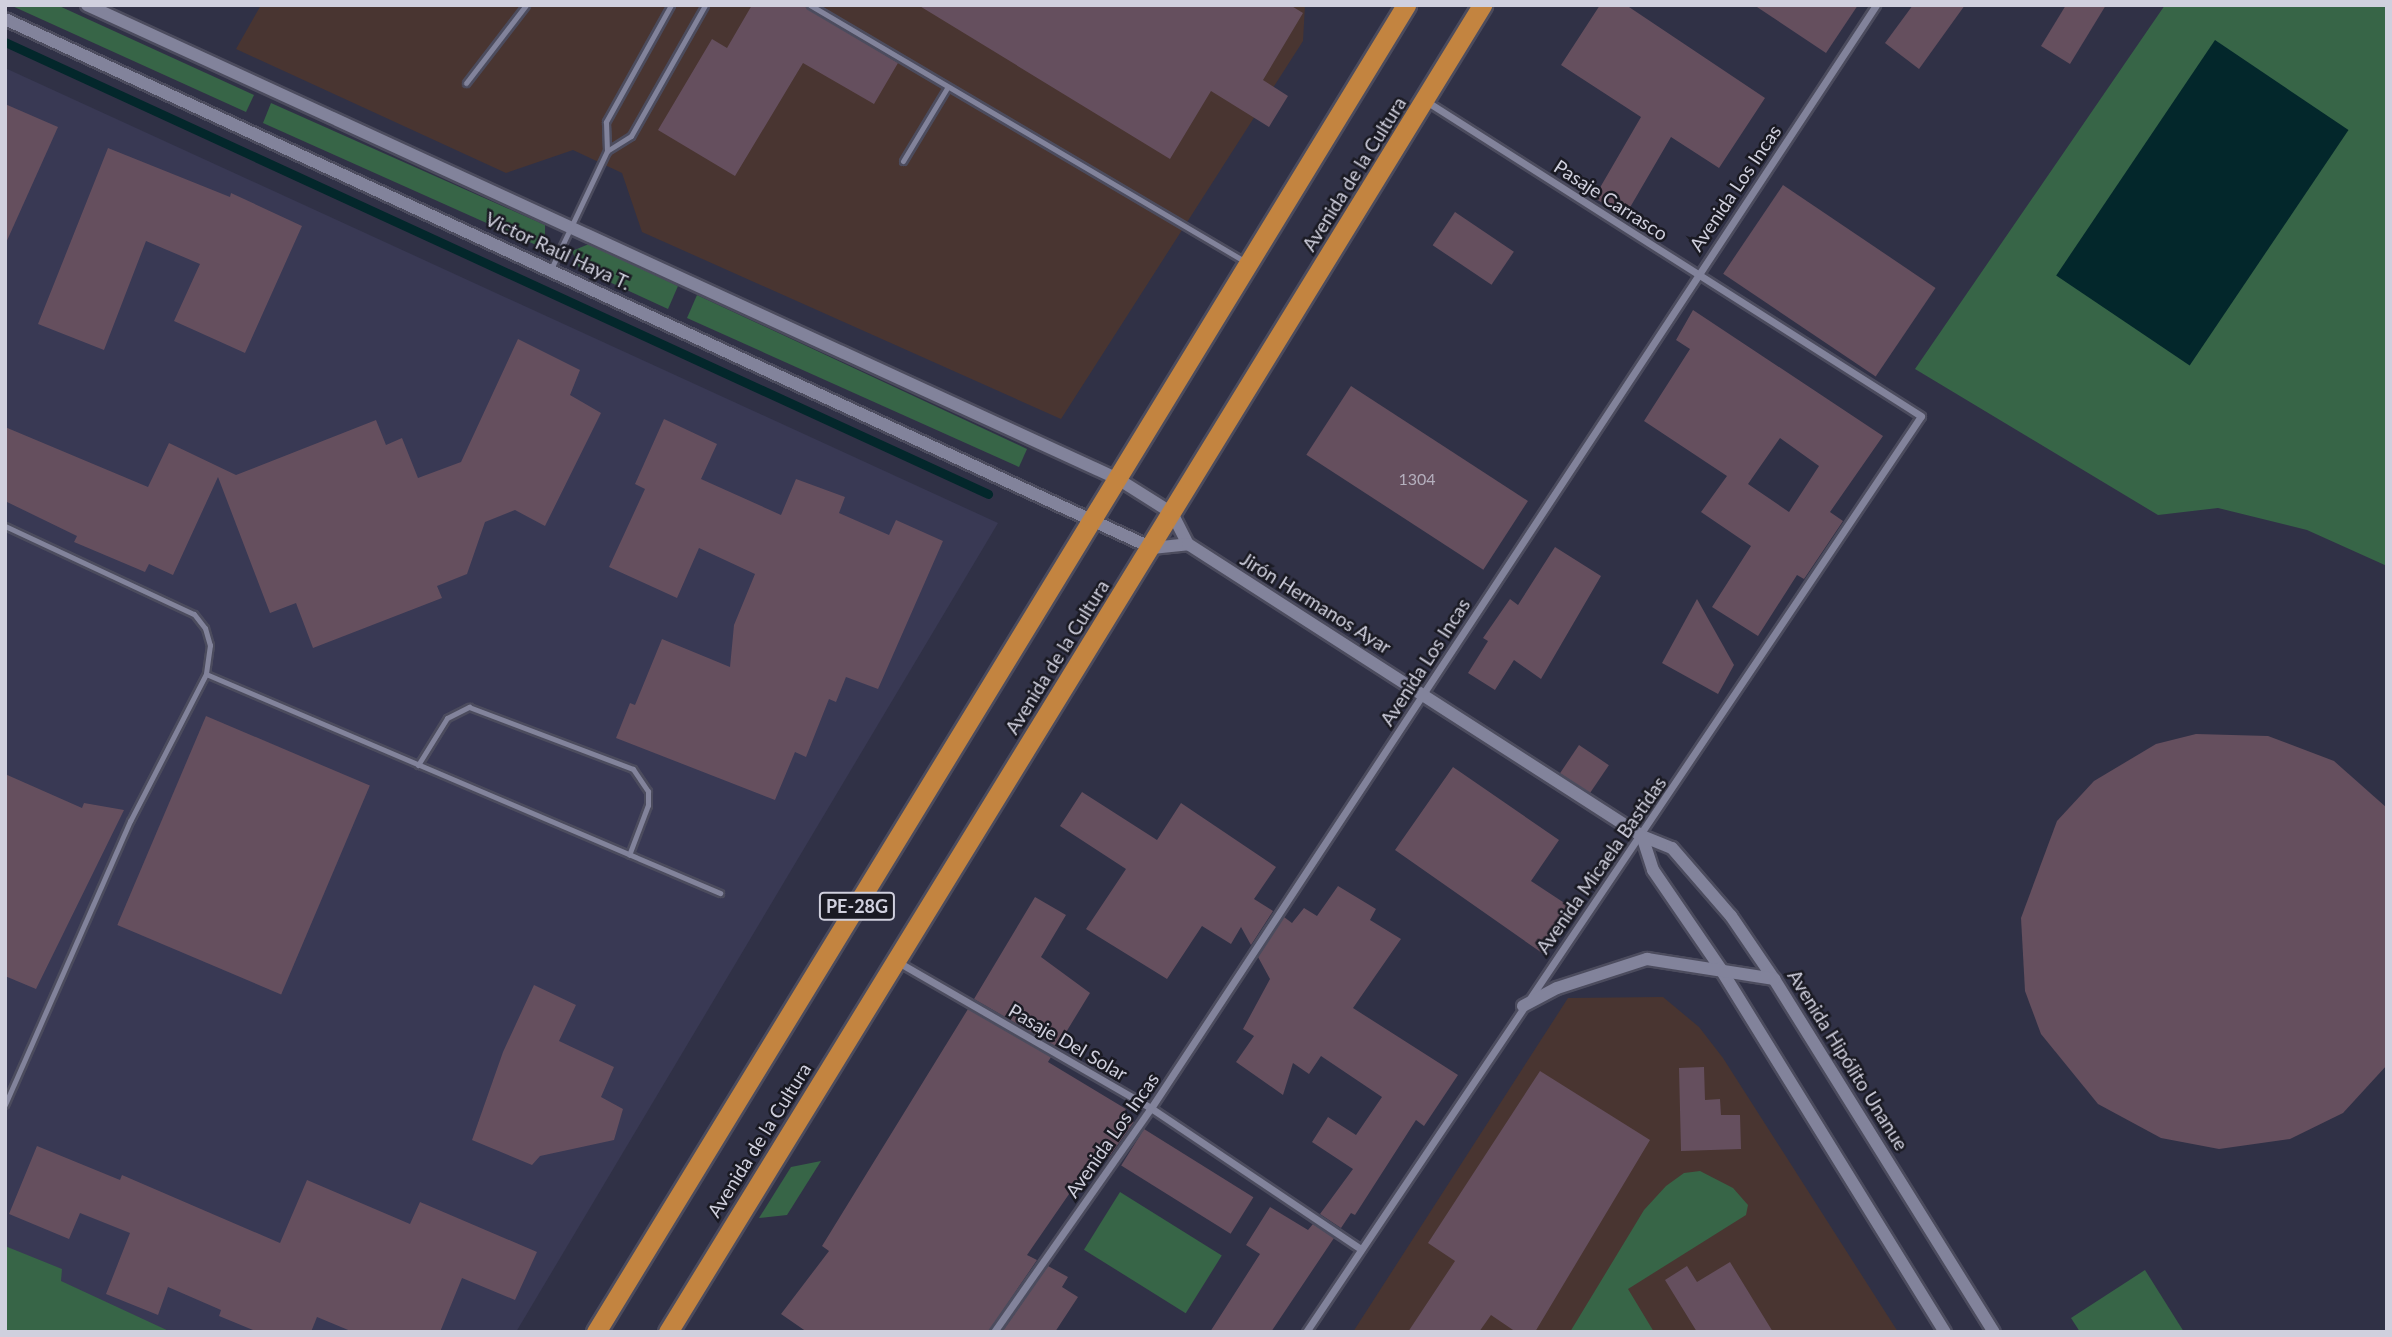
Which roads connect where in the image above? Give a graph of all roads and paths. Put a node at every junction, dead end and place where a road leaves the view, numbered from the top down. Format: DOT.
graph roads {
  1 [pos="87,5"];
  2 [pos="526,5"];
  3 [pos="671,5"];
  4 [pos="705,5"];
  5 [pos="810,5"];
  6 [pos="1406,5"];
  7 [pos="1482,5"];
  8 [pos="1876,5"];
  9 [pos="5,19"];
  10 [pos="466,83"];
  11 [pos="947,88"];
  12 [pos="1425,101"];
  13 [pos="607,150"];
  14 [pos="903,161"];
  15 [pos="570,227"];
  16 [pos="1249,264"];
  17 [pos="551,269"];
  18 [pos="1697,274"];
  19 [pos="1921,416"];
  20 [pos="1118,480"];
  21 [pos="1172,513"];
  22 [pos="1094,520"];
  23 [pos="5,526"];
  24 [pos="1188,544"];
  25 [pos="1152,548"];
  26 [pos="206,674"];
  27 [pos="1424,693"];
  28 [pos="418,765"];
  29 [pos="1642,836"];
  30 [pos="629,855"];
  31 [pos="720,893"];
  32 [pos="896,961"];
  33 [pos="1720,968"];
  34 [pos="1774,979"];
  35 [pos="1523,1006"];
  36 [pos="5,1105"];
  37 [pos="1151,1108"];
  38 [pos="1361,1250"];
  39 [pos="596,1332"];
  40 [pos="668,1332"];
  41 [pos="994,1332"];
  42 [pos="1306,1332"];
  43 [pos="1945,1332"];
  44 [pos="1994,1332"];
  1 -- 15 [label="street, Victor Raúl Haya T."];
  2 -- 10 [label="lane"];
  3 -- 13 [label="lane"];
  4 -- 13 [label="lane"];
  5 -- 11 [label="lane"];
  6 -- 16 [label="highway, Avenida de la Cultura"];
  7 -- 12 [label="highway, Avenida de la Cultura"];
  8 -- 18 [label="street, Avenida Los Incas"];
  9 -- 17 [label="street, Victor Raúl Haya T."];
  11 -- 14 [label="lane"];
  11 -- 16 [label="lane"];
  12 -- 18 [label="street, Pasaje Carrasco"];
  12 -- 21 [label="highway, Avenida de la Cultura"];
  13 -- 15 [label="lane"];
  15 -- 17 [label="lane"];
  15 -- 20 [label="street, Victor Raúl Haya T."];
  16 -- 20 [label="highway, Avenida de la Cultura"];
  17 -- 22 [label="street, Victor Raúl Haya T."];
  18 -- 19 [label="street, Pasaje Carrasco"];
  18 -- 27 [label="street, Avenida Los Incas"];
  19 -- 29 [label="street, Avenida Micaela Bastidas"];
  20 -- 21 [label="street, Victor Raúl Haya T."];
  20 -- 22 [label="highway, Avenida de la Cultura / PE-28G"];
  21 -- 24 [label="street"];
  21 -- 25 [label="highway, Avenida de la Cultura"];
  22 -- 25 [label="street, Victor Raúl Haya T."];
  22 -- 39 [label="highway, Avenida de la Cultura / PE-28G"];
  23 -- 26 [label="lane"];
  24 -- 25 [label="street"];
  24 -- 27 [label="street, Jirón Hermanos Ayar"];
  25 -- 32 [label="highway, Avenida de la Cultura / PE-28G"];
  26 -- 28 [label="lane"];
  26 -- 36 [label="lane"];
  27 -- 29 [label="street, Avenida Hipólito Unanue"];
  27 -- 37 [label="street, Avenida Los Incas"];
  28 -- 30 [label="lane"];
  28 -- 30 [label="lane"];
  29 -- 33 [label="street"];
  29 -- 34 [label="street, Avenida Hipólito Unanue"];
  29 -- 35 [label="street, Avenida Micaela Bastidas"];
  30 -- 31 [label="lane"];
  32 -- 37 [label="street, Pasaje Del Solar"];
  32 -- 40 [label="highway, Avenida de la Cultura / PE-28G"];
  33 -- 34 [label="street"];
  33 -- 35 [label="street"];
  33 -- 43 [label="street"];
  34 -- 44 [label="street, Avenida Hipólito Unanue"];
  35 -- 38 [label="street, Avenida Micaela Bastidas"];
  37 -- 38 [label="street, Pasaje Del Solar"];
  37 -- 41 [label="street, Avenida Los Incas"];
  38 -- 42 [label="street, Avenida Micaela Bastidas"];
}
